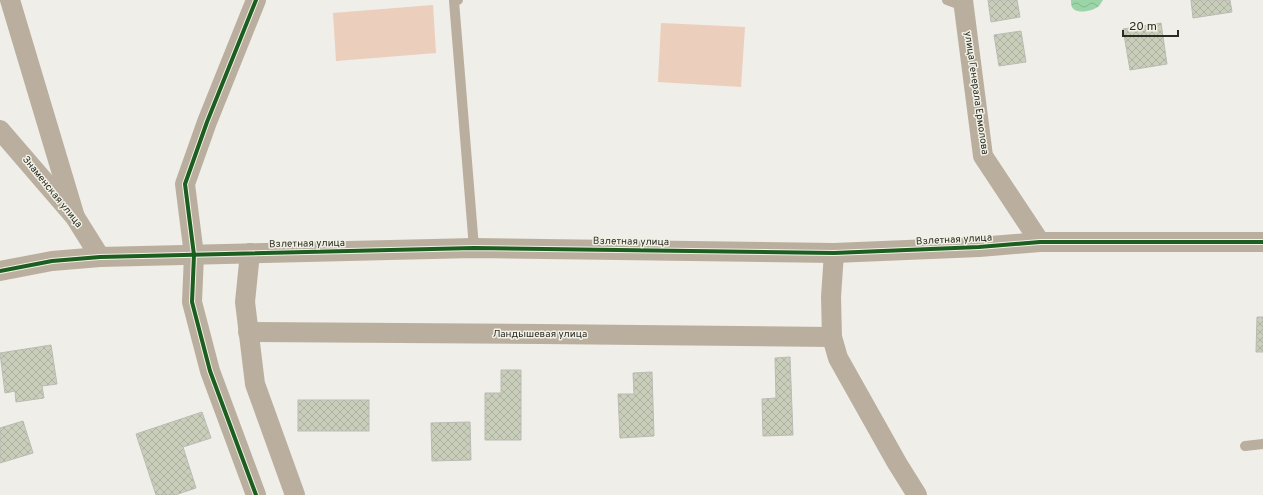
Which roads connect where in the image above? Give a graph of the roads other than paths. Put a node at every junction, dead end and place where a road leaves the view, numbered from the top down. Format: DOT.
graph roads {
  1 [pos="10,0"];
  2 [pos="256,0"];
  3 [pos="458,0"];
  4 [pos="958,2"];
  5 [pos="0,130"];
  6 [pos="75,217"];
  7 [pos="1040,242"];
  8 [pos="1263,242"];
  9 [pos="474,248"];
  10 [pos="834,253"];
  11 [pos="250,254"];
  12 [pos="194,255"];
  13 [pos="100,258"];
  14 [pos="0,271"];
  15 [pos="248,332"];
  16 [pos="832,337"];
  17 [pos="1263,444"];
  18 [pos="1245,446"];
  19 [pos="256,495"];
  20 [pos="295,495"];
  21 [pos="917,495"];
  1 -- 6 [label="street"];
  2 -- 12 [label="street"];
  3 -- 9 [label="lane"];
  4 -- 7 [label="street, улица Генерала Ермолова"];
  5 -- 6 [label="street, Знаменская улица"];
  6 -- 13 [label="street, Знаменская улица"];
  7 -- 8 [label="street, Взлетная улица"];
  7 -- 10 [label="street, Взлетная улица"];
  9 -- 10 [label="street, Взлетная улица"];
  9 -- 11 [label="street, Взлетная улица"];
  10 -- 16 [label="street"];
  11 -- 12 [label="street, Взлетная улица"];
  11 -- 15 [label="street"];
  12 -- 13 [label="street, Взлетная улица"];
  12 -- 19 [label="street"];
  13 -- 14 [label="street, Взлетная улица"];
  15 -- 16 [label="street, Ландышевая улица"];
  15 -- 20 [label="street"];
  16 -- 21 [label="street"];
  17 -- 18 [label="lane"];
}
